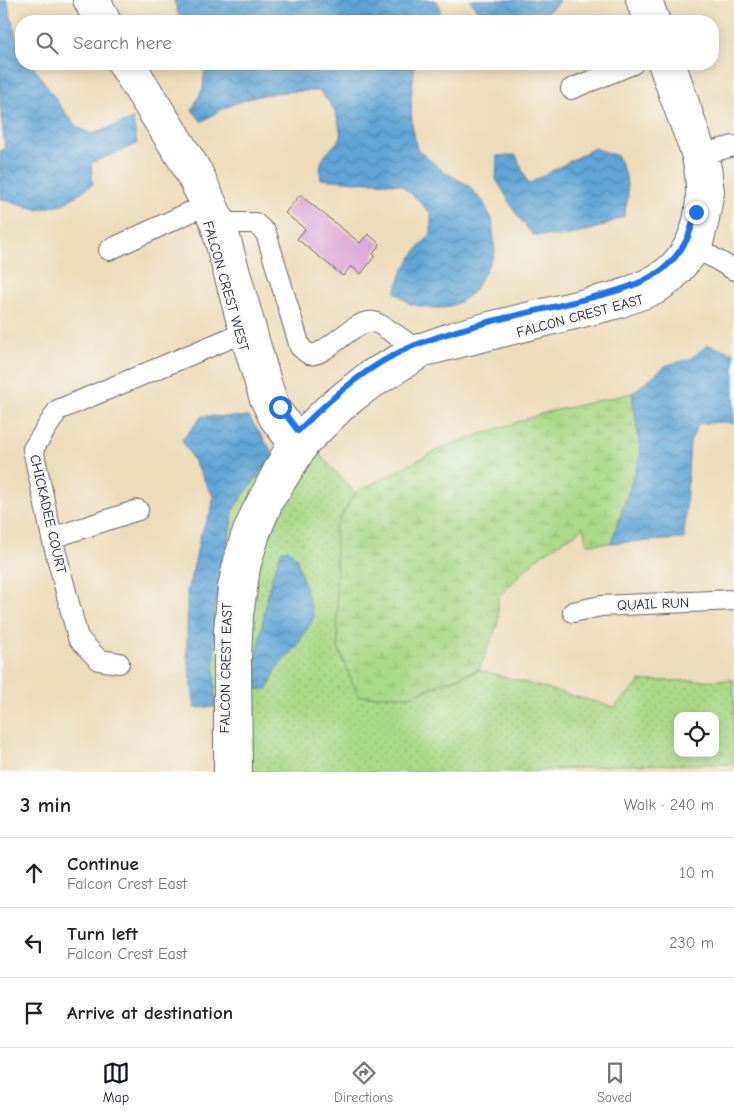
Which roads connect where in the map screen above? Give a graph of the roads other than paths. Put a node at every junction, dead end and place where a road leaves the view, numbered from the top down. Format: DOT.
graph roads {
  1 [pos="83,0"];
  2 [pos="101,0"];
  3 [pos="636,0"];
  4 [pos="652,0"];
  5 [pos="90,15"];
  6 [pos="108,15"];
  7 [pos="641,15"];
  8 [pos="658,15"];
  9 [pos="120,70"];
  10 [pos="140,70"];
  11 [pos="618,70"];
  12 [pos="661,70"];
  13 [pos="678,70"];
  14 [pos="571,89"];
  15 [pos="734,146"];
  16 [pos="699,154"];
  17 [pos="213,214"];
  18 [pos="693,246"];
  19 [pos="109,250"];
  20 [pos="734,270"];
  21 [pos="248,331"];
  22 [pos="419,351"];
  23 [pos="299,444"];
  24 [pos="138,510"];
  25 [pos="52,538"];
  26 [pos="734,600"];
  27 [pos="574,612"];
  28 [pos="235,615"];
  29 [pos="119,663"];
  30 [pos="224,772"];
  31 [pos="242,772"];
  1 -- 5 [label="street"];
  2 -- 6 [label="street"];
  3 -- 7 [label="street"];
  4 -- 8 [label="street"];
  9 -- 17 [label="street, FALCON CREST WEST"];
  10 -- 17 [label="street"];
  11 -- 14 [label="street"];
  12 -- 16 [label="street, FALCON CREST EAST"];
  13 -- 16 [label="street, FALCON CREST EAST"];
  15 -- 16 [label="street"];
  16 -- 18 [label="street, FALCON CREST EAST"];
  17 -- 19 [label="street"];
  17 -- 21 [label="street, FALCON CREST WEST"];
  17 -- 22 [label="street"];
  18 -- 20 [label="street"];
  18 -- 22 [label="street, FALCON CREST EAST"];
  21 -- 23 [label="street, FALCON CREST WEST"];
  21 -- 25 [label="street, CHICKADEE COURT"];
  22 -- 23 [label="street, FALCON CREST EAST"];
  23 -- 28 [label="street, FALCON CREST EAST"];
  24 -- 25 [label="street"];
  25 -- 29 [label="street, CHICKADEE COURT"];
  26 -- 27 [label="street, QUAIL RUN"];
  28 -- 30 [label="street, FALCON CREST EAST"];
  28 -- 31 [label="street, FALCON CREST EAST"];
}
